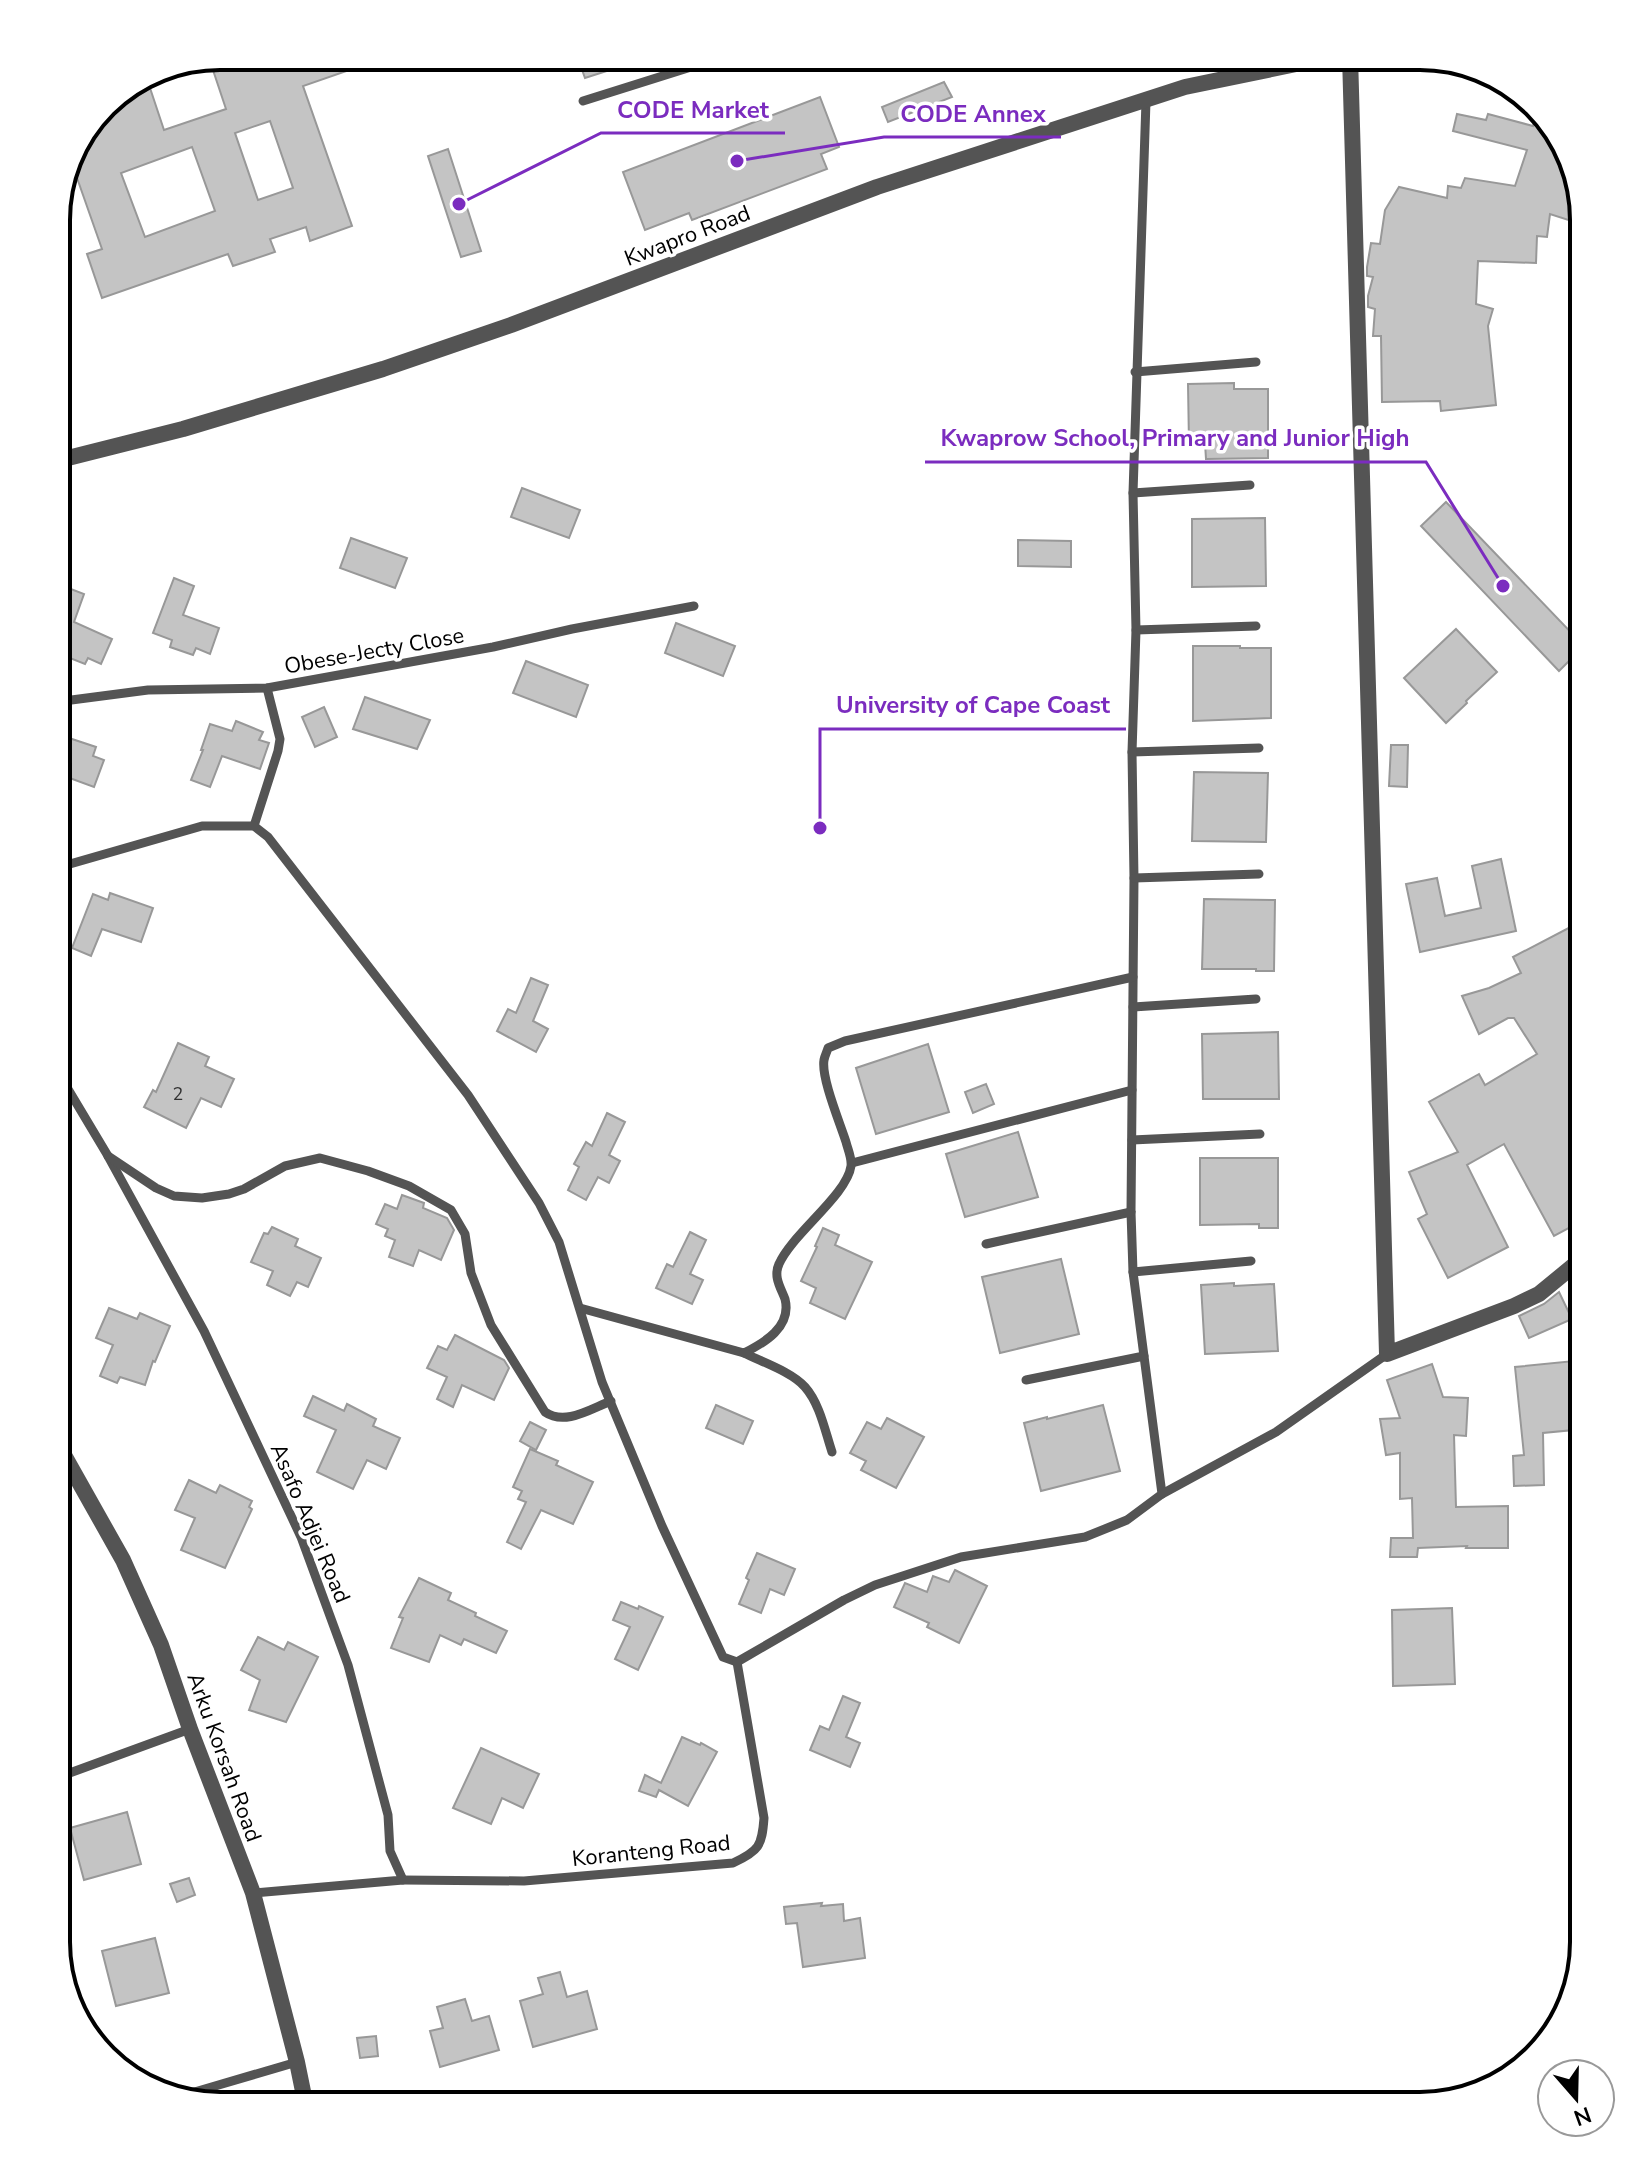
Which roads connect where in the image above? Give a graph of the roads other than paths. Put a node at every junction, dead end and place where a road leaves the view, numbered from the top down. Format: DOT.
graph roads {
  1 [pos="682,70"];
  2 [pos="1267,70"];
  3 [pos="1350,70"];
  4 [pos="583,101"];
  5 [pos="1146,101"];
  6 [pos="1256,362"];
  7 [pos="1135,372"];
  8 [pos="70,457"];
  9 [pos="1250,485"];
  10 [pos="1133,493"];
  11 [pos="694,606"];
  12 [pos="1256,626"];
  13 [pos="1136,630"];
  14 [pos="267,688"];
  15 [pos="70,700"];
  16 [pos="1259,748"];
  17 [pos="1132,752"];
  18 [pos="254,826"];
  19 [pos="70,864"];
  20 [pos="1259,874"];
  21 [pos="1134,878"];
  22 [pos="1133,977"];
  23 [pos="1256,999"];
  24 [pos="1133,1007"];
  25 [pos="1132,1090"];
  26 [pos="70,1092"];
  27 [pos="1260,1134"];
  28 [pos="1132,1140"];
  29 [pos="108,1156"];
  30 [pos="852,1163"];
  31 [pos="1131,1212"];
  32 [pos="986,1244"];
  33 [pos="1251,1261"];
  34 [pos="1570,1269"];
  35 [pos="1133,1272"];
  36 [pos="580,1308"];
  37 [pos="744,1353"];
  38 [pos="1387,1354"];
  39 [pos="1144,1356"];
  40 [pos="1026,1380"];
  41 [pos="611,1401"];
  42 [pos="832,1452"];
  43 [pos="70,1466"];
  44 [pos="1162,1494"];
  45 [pos="737,1662"];
  46 [pos="190,1729"];
  47 [pos="70,1773"];
  48 [pos="403,1880"];
  49 [pos="253,1893"];
  50 [pos="297,2062"];
  51 [pos="199,2091"];
  52 [pos="303,2092"];
  1 -- 4 [label="lane"];
  2 -- 5 [label="street, Kwapro Road"];
  3 -- 38 [label="street"];
  5 -- 7 [label="lane"];
  5 -- 8 [label="street, Kwapro Road"];
  6 -- 7 [label="lane"];
  7 -- 10 [label="lane"];
  9 -- 10 [label="lane"];
  10 -- 13 [label="lane"];
  11 -- 14 [label="lane, Obese-Jecty Close"];
  12 -- 13 [label="lane"];
  13 -- 17 [label="lane"];
  14 -- 15 [label="lane, Obese-Jecty Close"];
  14 -- 18 [label="lane"];
  16 -- 17 [label="lane"];
  17 -- 21 [label="lane"];
  18 -- 19 [label="lane"];
  18 -- 36 [label="lane"];
  20 -- 21 [label="lane"];
  21 -- 22 [label="lane"];
  22 -- 24 [label="lane"];
  22 -- 30 [label="lane"];
  23 -- 24 [label="lane"];
  24 -- 25 [label="lane"];
  25 -- 28 [label="lane"];
  25 -- 30 [label="lane"];
  26 -- 29 [label="lane, Asafo Adjei Road"];
  27 -- 28 [label="lane"];
  28 -- 31 [label="lane"];
  29 -- 41 [label="lane"];
  29 -- 48 [label="lane, Asafo Adjei Road"];
  30 -- 37 [label="lane"];
  31 -- 32 [label="lane"];
  31 -- 35 [label="lane"];
  33 -- 35 [label="lane"];
  34 -- 38 [label="street"];
  35 -- 39 [label="lane"];
  36 -- 37 [label="lane"];
  36 -- 41 [label="lane"];
  37 -- 42 [label="lane"];
  38 -- 44 [label="lane"];
  39 -- 40 [label="lane"];
  39 -- 44 [label="lane"];
  41 -- 45 [label="lane"];
  43 -- 46 [label="street, Arku Korsah Road"];
  44 -- 45 [label="lane"];
  45 -- 48 [label="lane, Koranteng Road"];
  46 -- 47 [label="lane"];
  46 -- 49 [label="street, Arku Korsah Road"];
  48 -- 49 [label="lane"];
  49 -- 50 [label="street, Arku Korsah Road"];
  50 -- 51 [label="lane"];
  50 -- 52 [label="street, Arku Korsah Road"];
}
